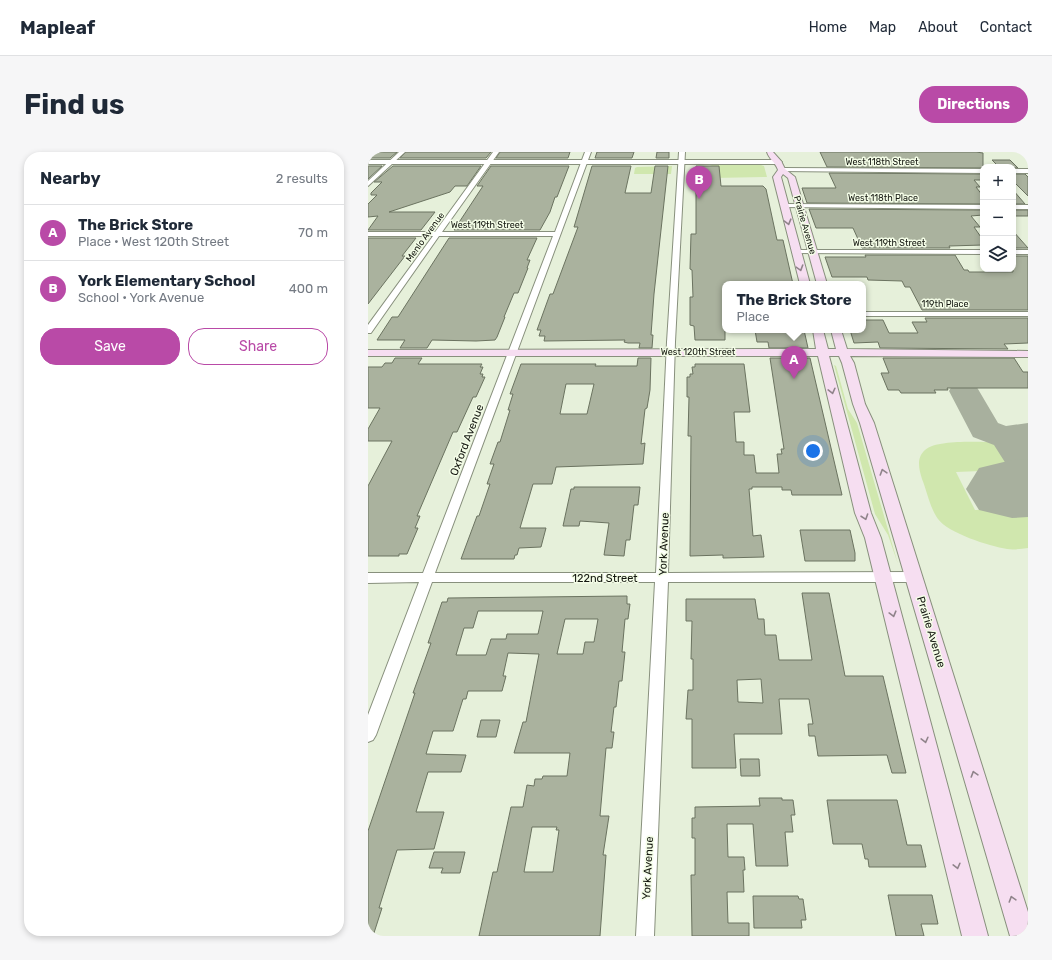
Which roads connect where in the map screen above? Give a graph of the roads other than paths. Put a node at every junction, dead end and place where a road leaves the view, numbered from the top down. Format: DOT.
graph roads {
  1 [pos="402,152"];
  2 [pos="496,152"];
  3 [pos="770,152"];
  4 [pos="784,155"];
  5 [pos="586,157"];
  6 [pos="682,157"];
  7 [pos="368,162"];
  8 [pos="391,162"];
  9 [pos="489,162"];
  10 [pos="780,166"];
  11 [pos="980,170"];
  12 [pos="1016,170"];
  13 [pos="1028,170"];
  14 [pos="368,184"];
  15 [pos="784,206"];
  16 [pos="799,206"];
  17 [pos="980,207"];
  18 [pos="1016,207"];
  19 [pos="1028,207"];
  20 [pos="368,234"];
  21 [pos="438,234"];
  22 [pos="558,234"];
  23 [pos="795,252"];
  24 [pos="813,252"];
  25 [pos="980,252"];
  26 [pos="1016,252"];
  27 [pos="1028,252"];
  28 [pos="804,281"];
  29 [pos="821,281"];
  30 [pos="866,314"];
  31 [pos="1028,314"];
  32 [pos="368,331"];
  33 [pos="819,333"];
  34 [pos="837,333"];
  35 [pos="671,352"];
  36 [pos="368,353"];
  37 [pos="513,353"];
  38 [pos="823,353"];
  39 [pos="843,353"];
  40 [pos="1028,354"];
  41 [pos="883,577"];
  42 [pos="915,577"];
  43 [pos="368,578"];
  44 [pos="428,578"];
  45 [pos="662,578"];
  46 [pos="368,735"];
  47 [pos="645,936"];
  48 [pos="975,936"];
  49 [pos="1023,936"];
  1 -- 8 [label="street"];
  2 -- 9 [label="street, Menlo Avenue"];
  3 -- 10 [label="main road, Prairie Avenue"];
  4 -- 10 [label="main road, Prairie Avenue"];
  5 -- 6 [label="street, West 118th Street"];
  5 -- 9 [label="street, West 118th Street"];
  5 -- 22 [label="street, Oxford Avenue"];
  6 -- 10 [label="street, West 118th Street"];
  6 -- 35 [label="street, York Avenue"];
  7 -- 8 [label="street, West 118th Street"];
  8 -- 9 [label="street, West 118th Street"];
  8 -- 14 [label="street"];
  9 -- 21 [label="street, Menlo Avenue"];
  10 -- 11 [label="street, West 118th Street"];
  10 -- 15 [label="main road, Prairie Avenue"];
  10 -- 16 [label="main road, Prairie Avenue"];
  12 -- 13 [label="street"];
  15 -- 16 [label="street, West 118th Place"];
  15 -- 23 [label="main road, Prairie Avenue, one-way"];
  16 -- 17 [label="street, West 118th Place"];
  16 -- 24 [label="main road, Prairie Avenue"];
  18 -- 19 [label="street"];
  20 -- 21 [label="street, West 119th Street"];
  21 -- 22 [label="street, West 119th Street"];
  21 -- 32 [label="street, Menlo Avenue"];
  22 -- 37 [label="street, Oxford Avenue"];
  23 -- 24 [label="street, West 119th Street"];
  23 -- 28 [label="main road, Prairie Avenue, one-way"];
  24 -- 25 [label="street, West 119th Street"];
  24 -- 29 [label="main road, Prairie Avenue"];
  26 -- 27 [label="street"];
  30 -- 31 [label="street, 119th Place"];
  33 -- 38 [label="main road"];
  34 -- 39 [label="main road, Prairie Avenue"];
  35 -- 37 [label="main road, West 120th Street"];
  35 -- 38 [label="main road, West 120th Street"];
  35 -- 45 [label="street, York Avenue"];
  36 -- 37 [label="main road, West 120th Street"];
  37 -- 44 [label="street, Oxford Avenue"];
  38 -- 39 [label="main road, West 120th Street"];
  38 -- 41 [label="main road, one-way"];
  39 -- 40 [label="main road, West 120th Street"];
  42 -- 39 [label="main road, Prairie Avenue, one-way"];
  41 -- 42 [label="street, 122nd Street"];
  41 -- 45 [label="street, 122nd Street"];
  41 -- 48 [label="main road, one-way"];
  49 -- 42 [label="main road, Prairie Avenue, one-way"];
  43 -- 44 [label="street, 122nd Street"];
  44 -- 45 [label="street, 122nd Street"];
  44 -- 46 [label="street, Oxford Avenue"];
  45 -- 47 [label="street, York Avenue"];
}
